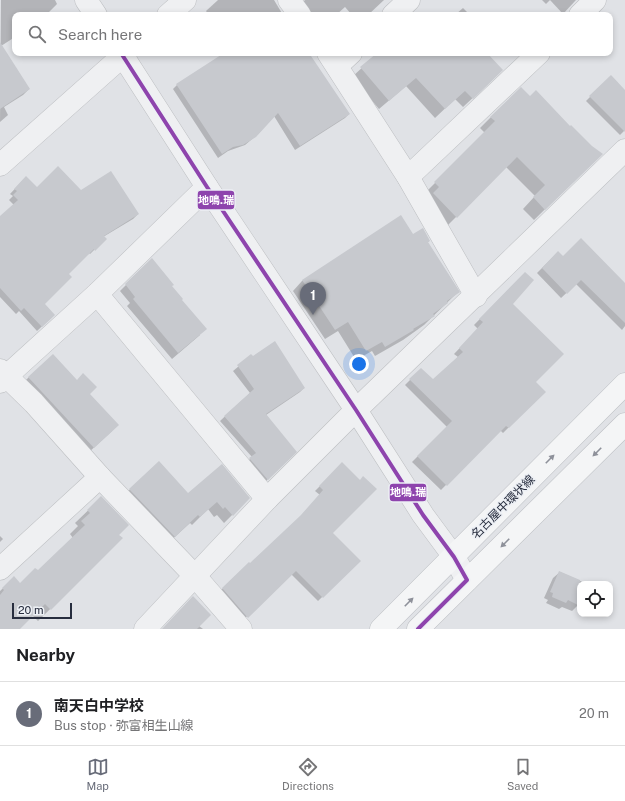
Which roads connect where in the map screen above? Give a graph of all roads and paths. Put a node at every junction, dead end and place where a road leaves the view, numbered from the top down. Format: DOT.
graph roads {
  1 [pos="86,0"];
  2 [pos="185,0"];
  3 [pos="289,0"];
  4 [pos="409,0"];
  5 [pos="595,0"];
  6 [pos="94,12"];
  7 [pos="171,12"];
  8 [pos="298,12"];
  9 [pos="396,12"];
  10 [pos="583,12"];
  11 [pos="121,56"];
  12 [pos="124,56"];
  13 [pos="536,56"];
  14 [pos="339,57"];
  15 [pos="625,150"];
  16 [pos="0,165"];
  17 [pos="408,177"];
  18 [pos="207,187"];
  19 [pos="98,294"];
  20 [pos="476,296"];
  21 [pos="2,376"];
  22 [pos="625,384"];
  23 [pos="356,410"];
  24 [pos="622,433"];
  25 [pos="100,477"];
  26 [pos="267,499"];
  27 [pos="454,557"];
  28 [pos="0,569"];
  29 [pos="195,576"];
  30 [pos="466,580"];
  31 [pos="145,629"];
  32 [pos="241,629"];
  33 [pos="381,629"];
  34 [pos="418,629"];
  1 -- 6 [label="street"];
  2 -- 7 [label="street"];
  3 -- 8 [label="street"];
  4 -- 9 [label="street"];
  5 -- 10 [label="street"];
  11 -- 16 [label="street"];
  12 -- 18 [label="street"];
  13 -- 17 [label="street"];
  14 -- 17 [label="street"];
  15 -- 20 [label="street"];
  17 -- 20 [label="street"];
  18 -- 19 [label="street"];
  18 -- 23 [label="street"];
  19 -- 21 [label="street"];
  19 -- 26 [label="street"];
  20 -- 23 [label="street"];
  21 -- 25 [label="street"];
  27 -- 22 [label="main road, 名古屋中環状線, one-way"];
  23 -- 26 [label="street"];
  23 -- 27 [label="street"];
  24 -- 30 [label="main road, one-way"];
  25 -- 28 [label="street"];
  25 -- 29 [label="street"];
  26 -- 29 [label="street"];
  27 -- 30 [label="street"];
  33 -- 27 [label="main road, 名古屋中環状線, one-way"];
  29 -- 31 [label="street"];
  29 -- 32 [label="street"];
  30 -- 34 [label="main road"];
}
